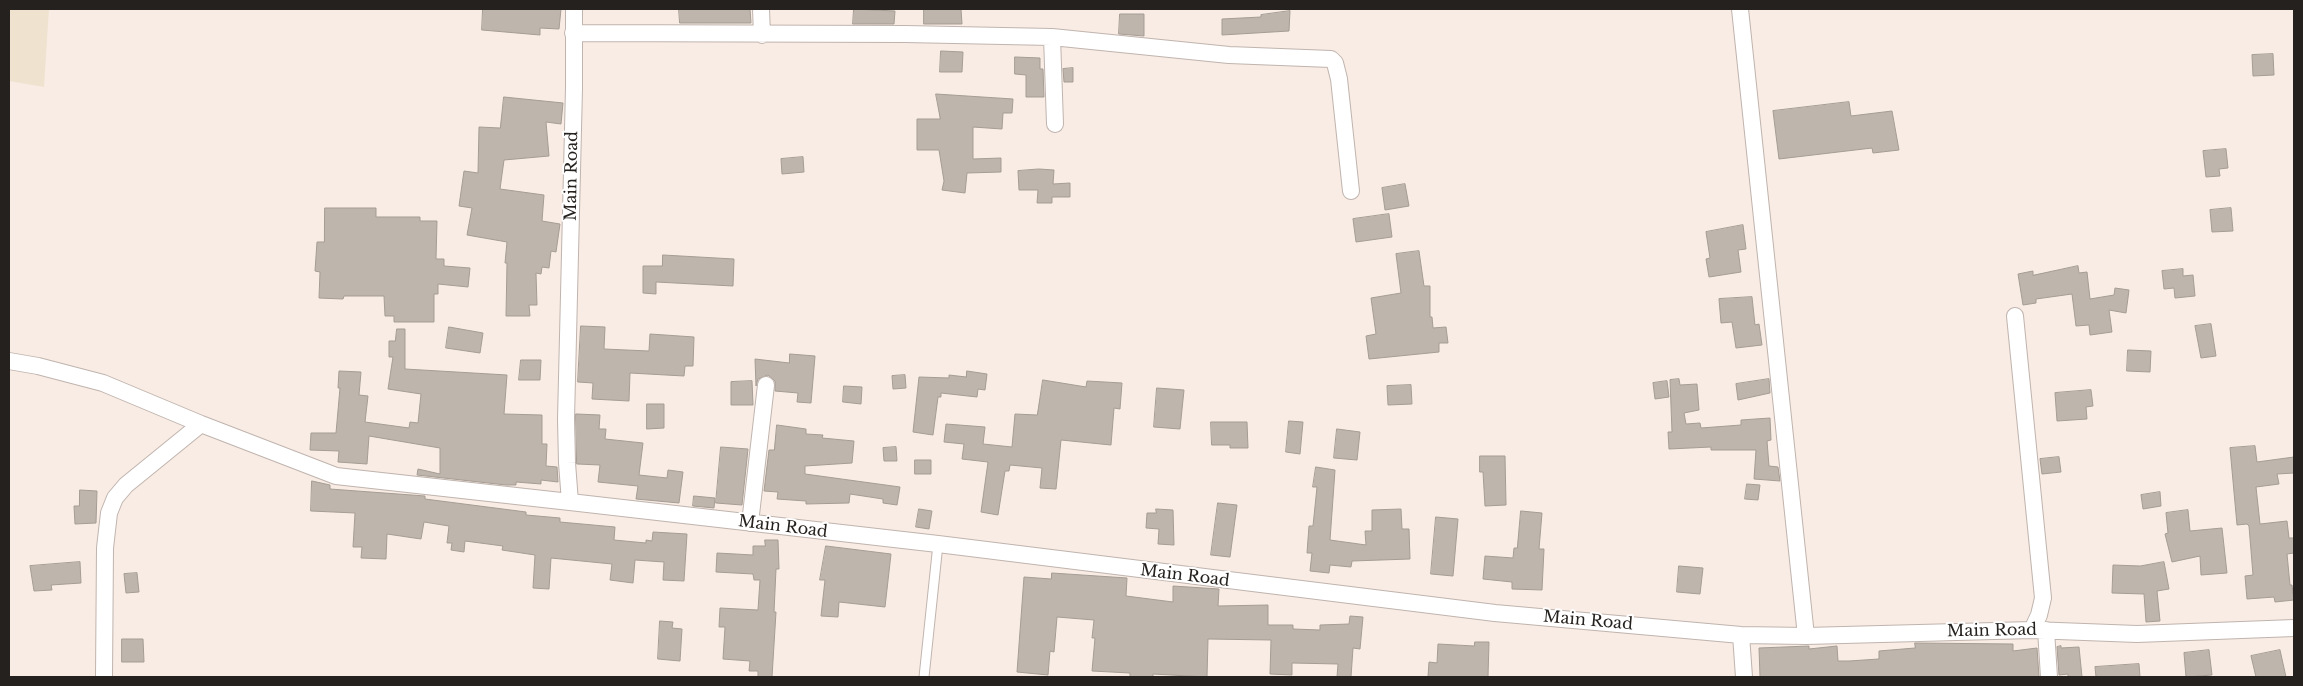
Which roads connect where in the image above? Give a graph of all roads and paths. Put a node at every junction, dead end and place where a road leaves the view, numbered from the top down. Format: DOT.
graph roads {
  1 [pos="574,9"];
  2 [pos="760,9"];
  3 [pos="1740,9"];
  4 [pos="574,33"];
  5 [pos="762,35"];
  6 [pos="1052,37"];
  7 [pos="1055,124"];
  8 [pos="1351,191"];
  9 [pos="2015,316"];
  10 [pos="9,362"];
  11 [pos="766,385"];
  12 [pos="201,424"];
  13 [pos="570,502"];
  14 [pos="750,523"];
  15 [pos="938,544"];
  16 [pos="2294,628"];
  17 [pos="2039,630"];
  18 [pos="1741,635"];
  19 [pos="1806,636"];
  20 [pos="104,677"];
  21 [pos="924,677"];
  22 [pos="1744,677"];
  23 [pos="2050,677"];
  1 -- 4 [label="street, Main Road"];
  2 -- 5 [label="street"];
  3 -- 19 [label="street"];
  4 -- 5 [label="street"];
  4 -- 13 [label="street, Main Road"];
  5 -- 6 [label="street"];
  6 -- 7 [label="street"];
  6 -- 8 [label="street"];
  9 -- 17 [label="street"];
  10 -- 12 [label="street"];
  11 -- 14 [label="street"];
  12 -- 13 [label="street"];
  12 -- 20 [label="street"];
  13 -- 14 [label="street, Main Road"];
  14 -- 15 [label="street, Main Road"];
  15 -- 18 [label="street, Main Road"];
  15 -- 21 [label="lane"];
  16 -- 17 [label="street, Main Road"];
  17 -- 19 [label="street, Main Road"];
  17 -- 23 [label="street"];
  18 -- 19 [label="street, Main Road"];
  18 -- 22 [label="street"];
}
